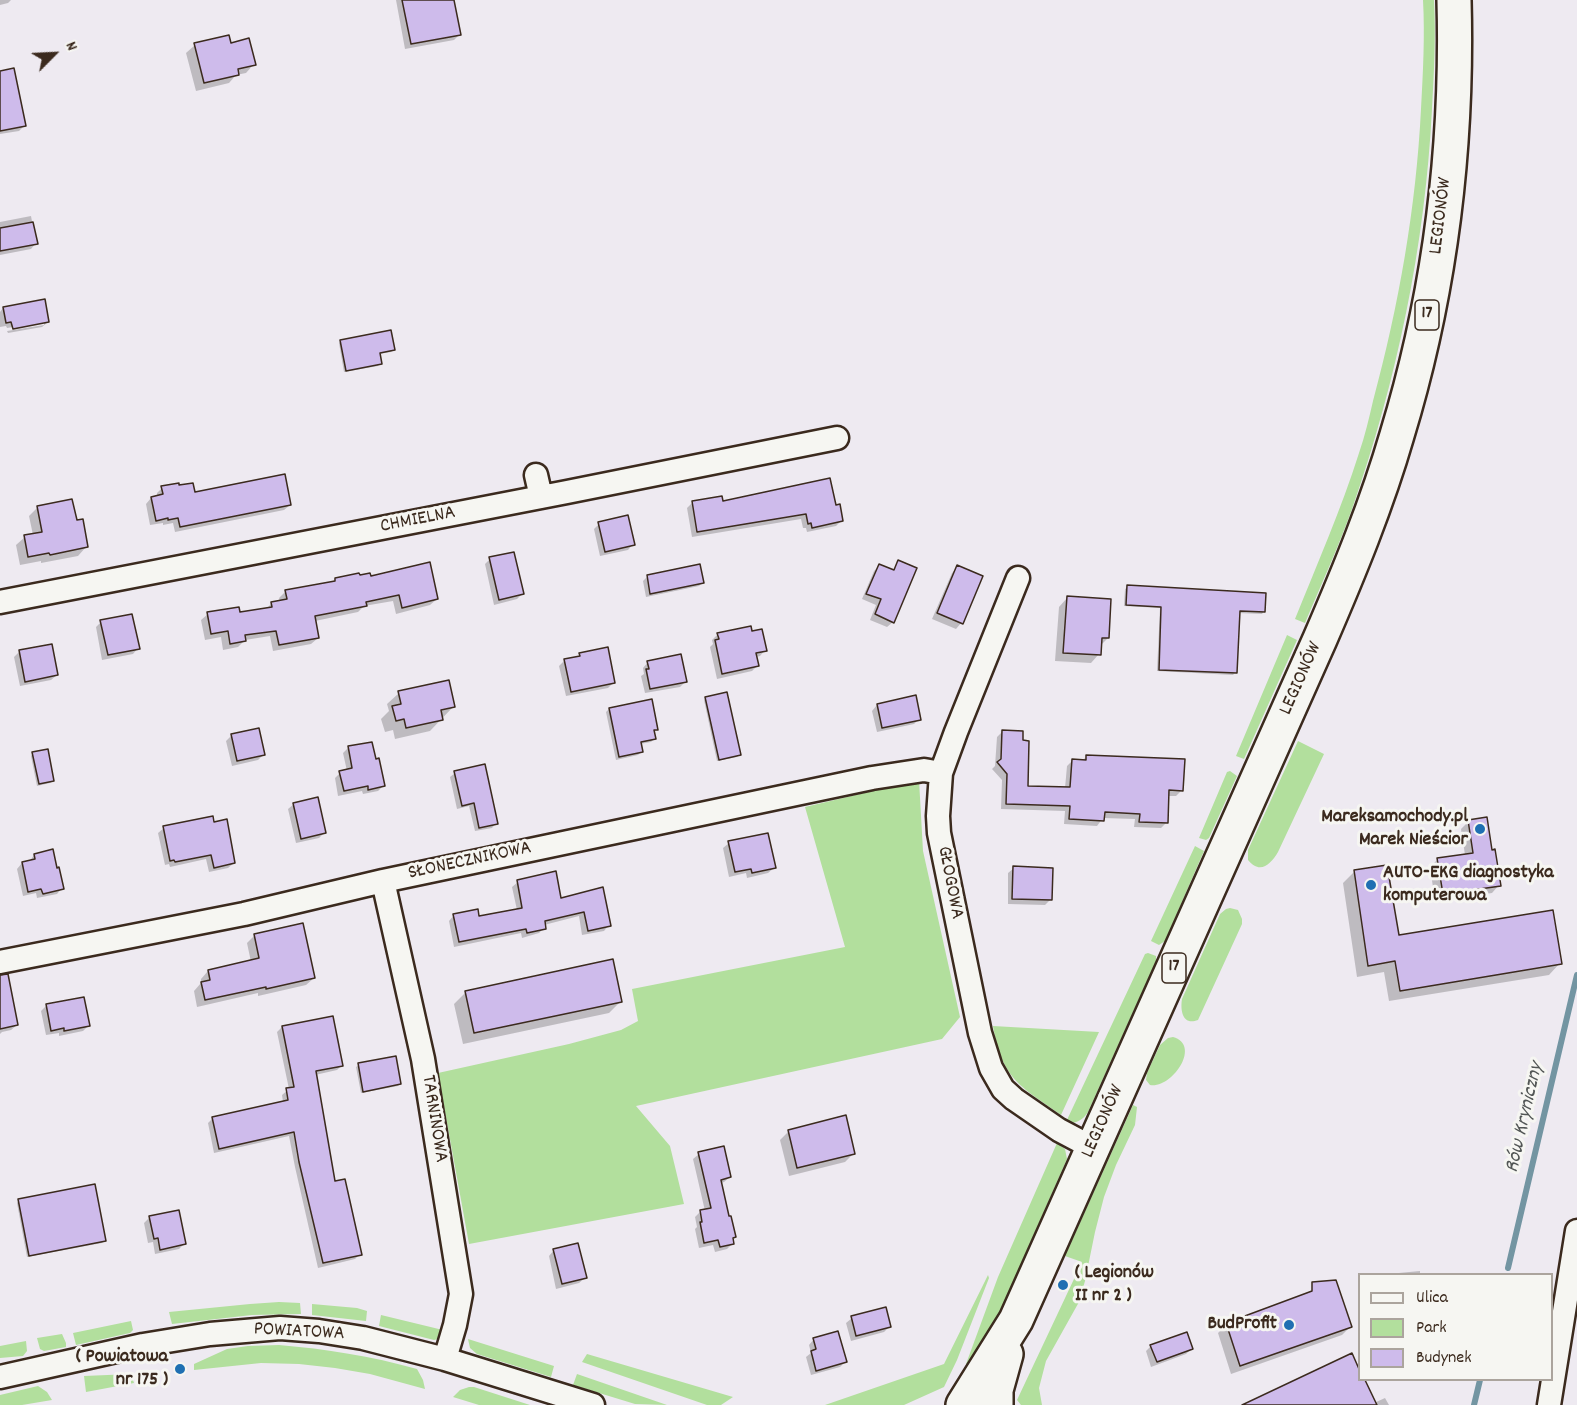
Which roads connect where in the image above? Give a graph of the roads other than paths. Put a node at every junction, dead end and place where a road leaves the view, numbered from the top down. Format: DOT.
graph roads {
  1 [pos="1454,0"];
  2 [pos="837,438"];
  3 [pos="536,475"];
  4 [pos="541,497"];
  5 [pos="1018,578"];
  6 [pos="0,602"];
  7 [pos="941,773"];
  8 [pos="383,880"];
  9 [pos="0,962"];
  10 [pos="1093,1148"];
  11 [pos="1577,1231"];
  12 [pos="1016,1320"];
  13 [pos="445,1359"];
  14 [pos="0,1377"];
  15 [pos="1553,1380"];
  16 [pos="1553,1381"];
  17 [pos="593,1405"];
  18 [pos="963,1405"];
  19 [pos="996,1405"];
  20 [pos="1549,1405"];
  1 -- 10 [label="highway, LEGIONÓW / 17"];
  2 -- 4 [label="street, CHMIELNA"];
  3 -- 4 [label="street"];
  4 -- 6 [label="street, CHMIELNA"];
  5 -- 7 [label="street, GŁOGOWA"];
  7 -- 8 [label="street, SŁONECZNIKOWA"];
  7 -- 10 [label="street, GŁOGOWA"];
  8 -- 9 [label="street, SŁONECZNIKOWA"];
  8 -- 13 [label="street, TARNINOWA"];
  10 -- 12 [label="highway, LEGIONÓW / 17"];
  11 -- 15 [label="street"];
  12 -- 18 [label="highway, LEGIONÓW / 17"];
  12 -- 19 [label="highway, LEGIONÓW / 17"];
  13 -- 14 [label="street, POWIATOWA"];
  13 -- 17 [label="street, POWIATOWA"];
  16 -- 20 [label="street"];
}
